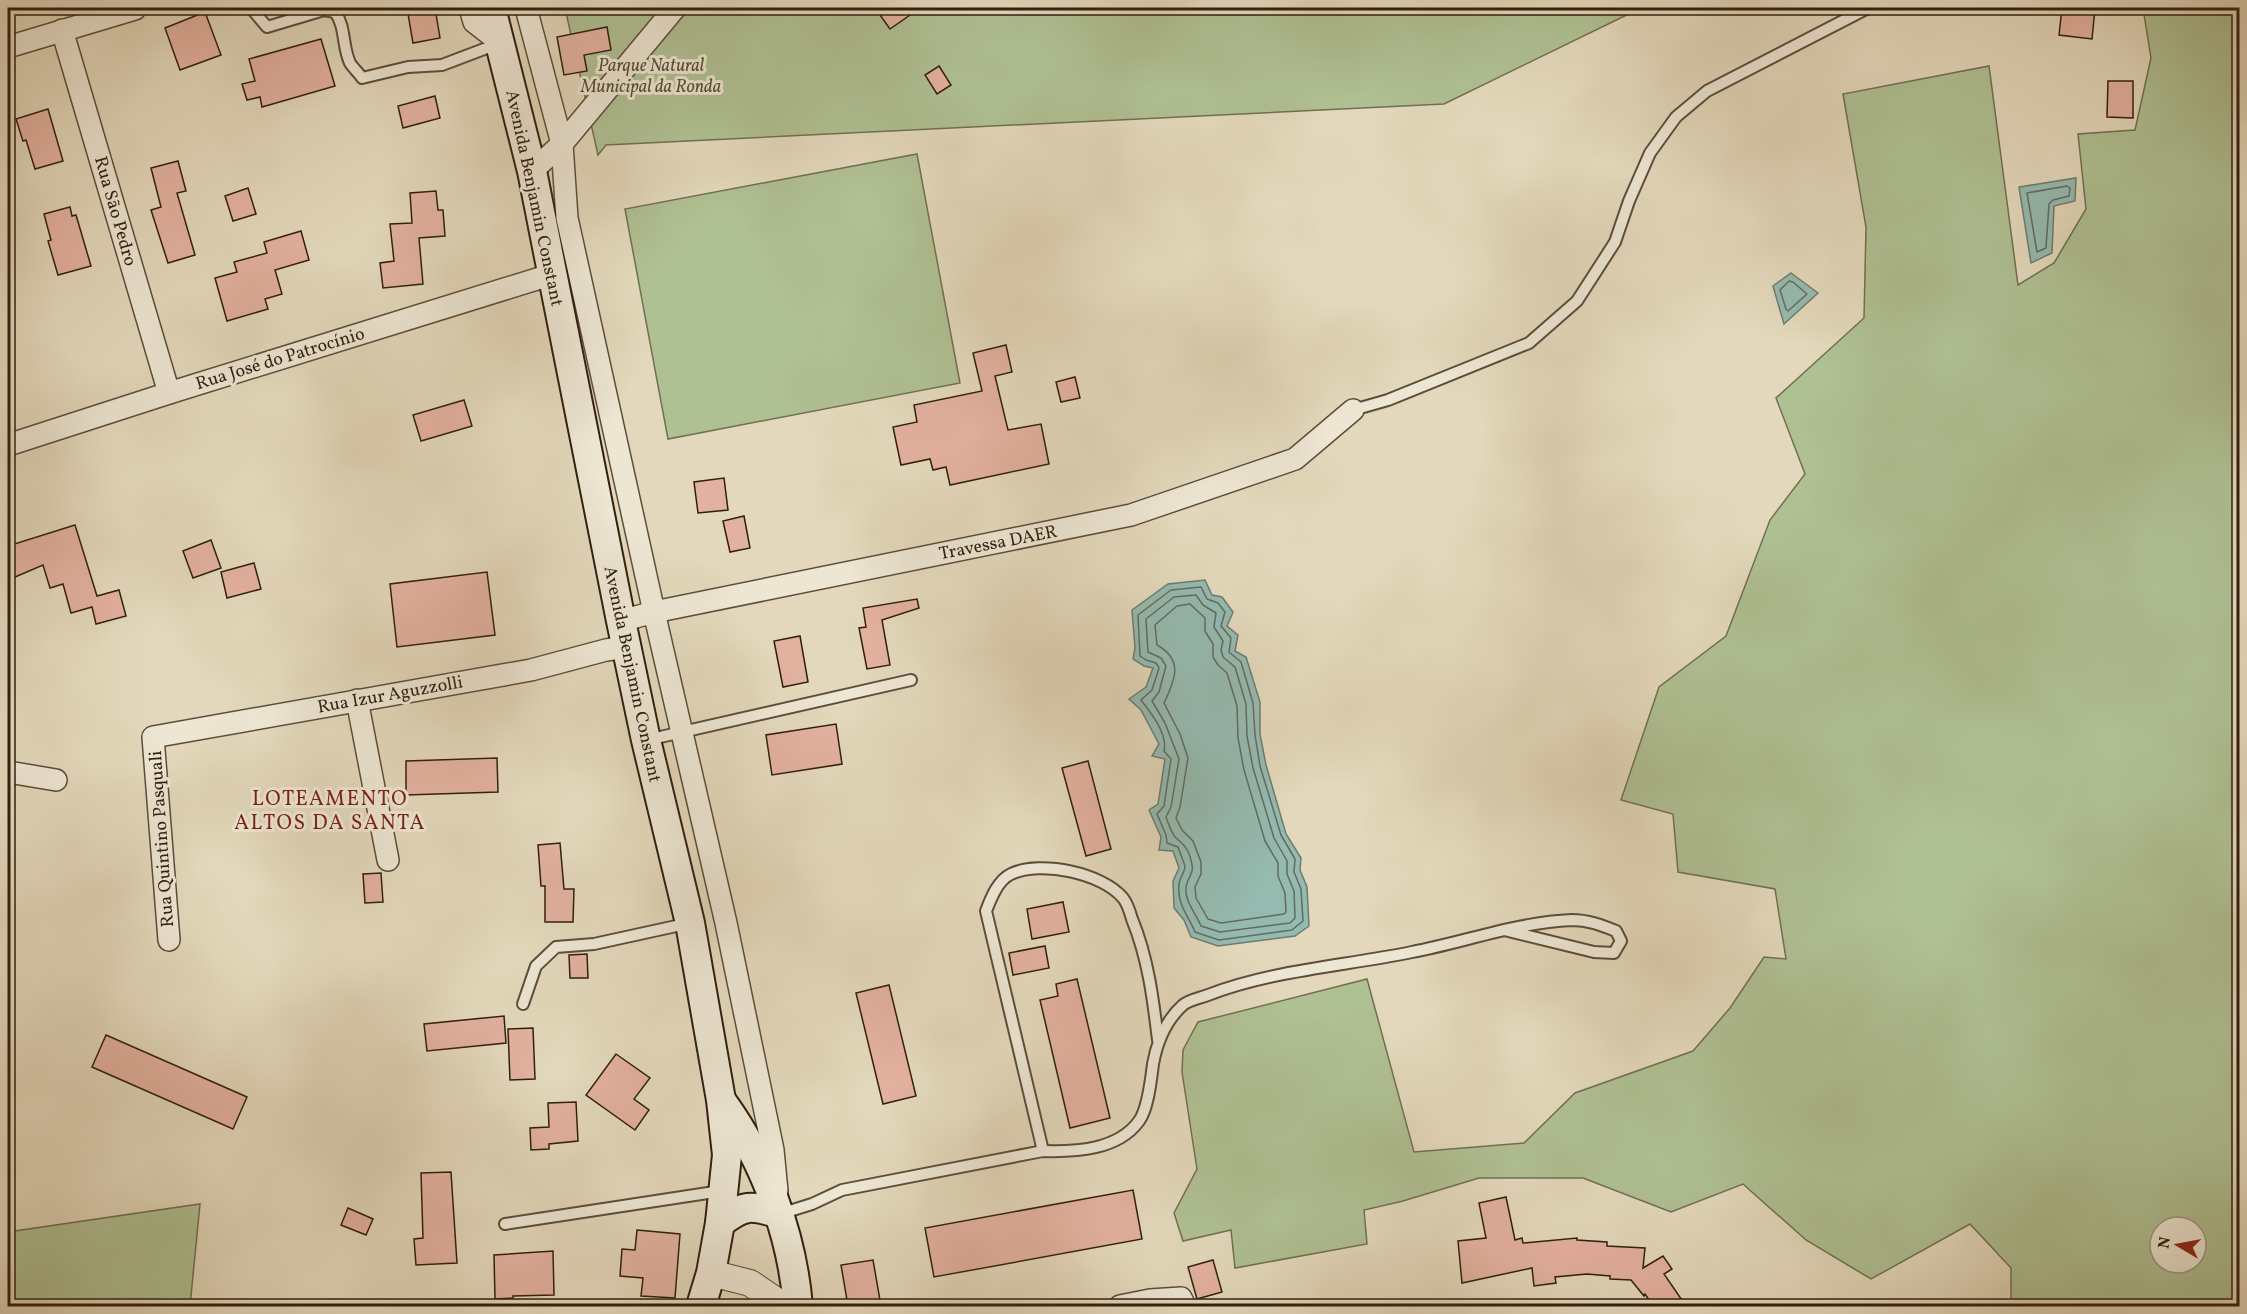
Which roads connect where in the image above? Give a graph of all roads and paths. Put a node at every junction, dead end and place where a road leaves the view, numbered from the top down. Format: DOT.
graph roads {
  1 [pos="138,8"];
  2 [pos="251,8"];
  3 [pos="470,8"];
  4 [pos="491,8"];
  5 [pos="526,8"];
  6 [pos="675,8"];
  7 [pos="1868,8"];
  8 [pos="62,30"];
  9 [pos="501,43"];
  10 [pos="8,46"];
  11 [pos="562,144"];
  12 [pos="532,171"];
  13 [pos="553,274"];
  14 [pos="169,393"];
  15 [pos="1353,410"];
  16 [pos="8,445"];
  17 [pos="654,612"];
  18 [pos="624,634"];
  19 [pos="911,680"];
  20 [pos="357,700"];
  21 [pos="681,731"];
  22 [pos="153,737"];
  23 [pos="646,740"];
  24 [pos="8,772"];
  25 [pos="56,780"];
  26 [pos="388,861"];
  27 [pos="690,923"];
  28 [pos="1504,930"];
  29 [pos="169,940"];
  30 [pos="523,1004"];
  31 [pos="1158,1040"];
  32 [pos="722,1100"];
  33 [pos="1043,1151"];
  34 [pos="723,1190"];
  35 [pos="780,1214"];
  36 [pos="720,1223"];
  37 [pos="505,1224"];
  38 [pos="708,1295"];
  39 [pos="1183,1303"];
  40 [pos="784,1306"];
  41 [pos="798,1306"];
  42 [pos="1120,1306"];
  1 -- 8 [label="street"];
  2 -- 9 [label="lane"];
  3 -- 9 [label="street"];
  4 -- 9 [label="main road, Avenida Benjamin Constant"];
  5 -- 11 [label="street, Avenida Benjamin Constant"];
  6 -- 11 [label="street"];
  7 -- 15 [label="lane"];
  8 -- 10 [label="street"];
  8 -- 14 [label="street, Rua São Pedro"];
  9 -- 12 [label="main road, Avenida Benjamin Constant"];
  11 -- 12 [label="street"];
  11 -- 17 [label="street, Avenida Benjamin Constant"];
  12 -- 13 [label="main road, Avenida Benjamin Constant"];
  13 -- 14 [label="street, Rua José do Patrocínio"];
  13 -- 18 [label="main road, Avenida Benjamin Constant"];
  14 -- 16 [label="street, Rua José do Patrocínio"];
  15 -- 17 [label="street, Travessa DAER"];
  17 -- 18 [label="street, Travessa DAER"];
  17 -- 21 [label="street, Avenida Benjamin Constant"];
  18 -- 20 [label="street, Rua Izur Aguzzolli"];
  18 -- 23 [label="main road, Avenida Benjamin Constant"];
  19 -- 21 [label="lane"];
  20 -- 22 [label="street, Rua Izur Aguzzolli"];
  20 -- 26 [label="street"];
  21 -- 23 [label="lane"];
  21 -- 35 [label="street, Avenida Benjamin Constant"];
  22 -- 29 [label="street, Rua Quintino Pasquali"];
  23 -- 27 [label="main road, Avenida Benjamin Constant"];
  24 -- 25 [label="street"];
  27 -- 30 [label="lane"];
  27 -- 32 [label="main road, Avenida Benjamin Constant"];
  28 -- 28 [label="lane"];
  28 -- 31 [label="lane"];
  31 -- 33 [label="lane"];
  31 -- 33 [label="lane"];
  32 -- 34 [label="main road, Avenida Benjamin Constant"];
  32 -- 35 [label="main road"];
  33 -- 35 [label="lane"];
  34 -- 36 [label="main road, Avenida Benjamin Constant"];
  34 -- 37 [label="lane"];
  35 -- 36 [label="main road"];
  35 -- 41 [label="main road"];
  36 -- 38 [label="main road, Avenida Benjamin Constant"];
  38 -- 40 [label="street"];
  39 -- 42 [label="street"];
}
